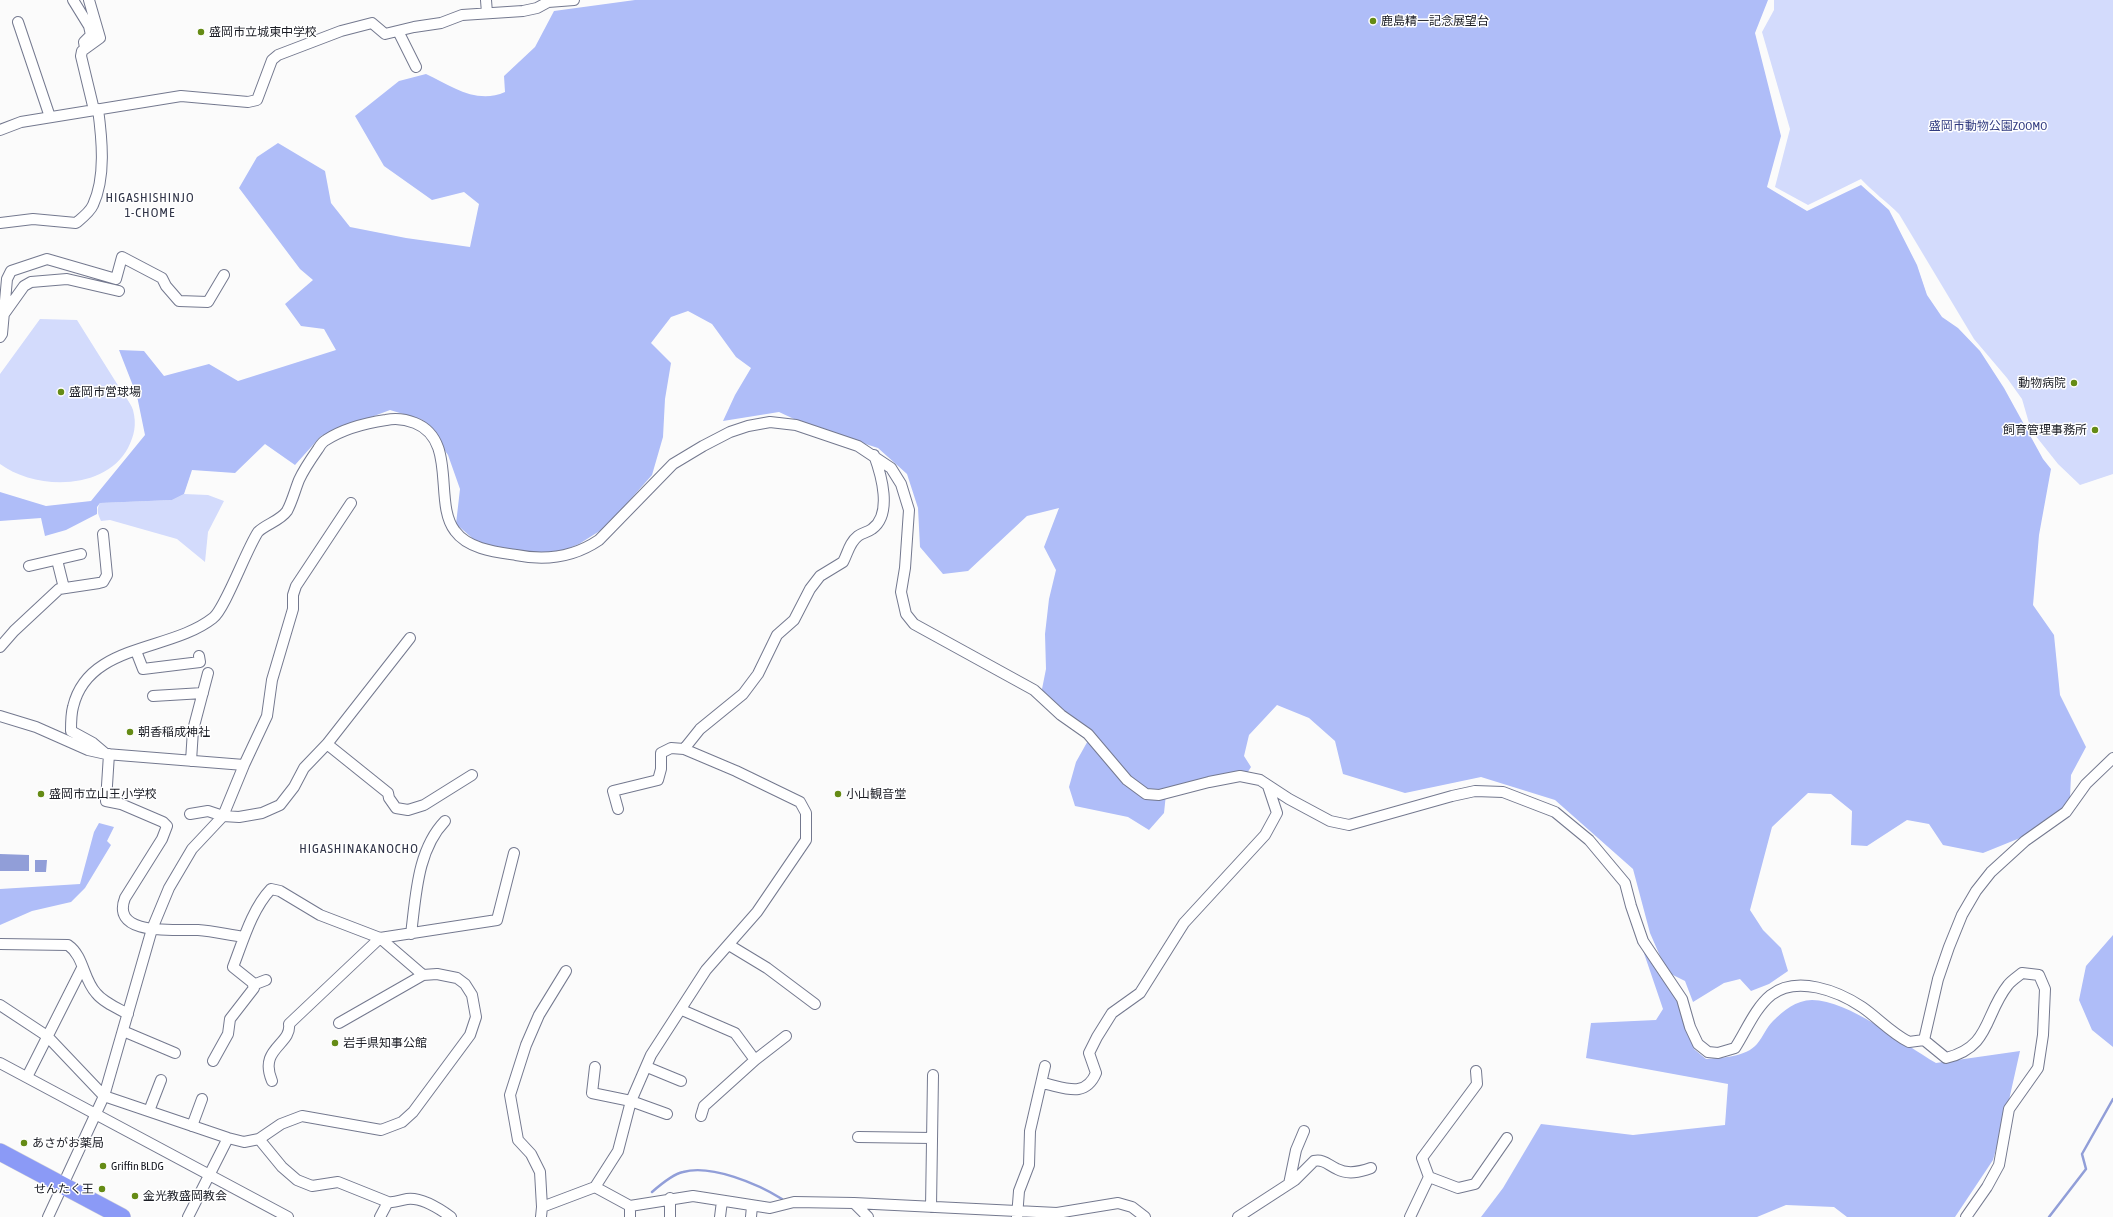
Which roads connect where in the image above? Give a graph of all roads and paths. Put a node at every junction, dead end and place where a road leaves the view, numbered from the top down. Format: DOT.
graph roads {
  1 [pos="73,0"];
  2 [pos="89,0"];
  3 [pos="486,0"];
  4 [pos="574,0"];
  5 [pos="487,13"];
  6 [pos="18,22"];
  7 [pos="398,30"];
  8 [pos="85,48"];
  9 [pos="416,67"];
  10 [pos="96,110"];
  11 [pos="50,117"];
  12 [pos="0,130"];
  13 [pos="0,223"];
  14 [pos="224,275"];
  15 [pos="119,291"];
  16 [pos="4,314"];
  17 [pos="0,337"];
  18 [pos="874,455"];
  19 [pos="351,503"];
  20 [pos="103,534"];
  21 [pos="81,554"];
  22 [pos="57,560"];
  23 [pos="29,566"];
  24 [pos="64,588"];
  25 [pos="410,638"];
  26 [pos="0,647"];
  27 [pos="136,651"];
  28 [pos="199,656"];
  29 [pos="208,673"];
  30 [pos="203,693"];
  31 [pos="153,696"];
  32 [pos="0,716"];
  33 [pos="327,744"];
  34 [pos="684,750"];
  35 [pos="107,754"];
  36 [pos="2113,758"];
  37 [pos="191,761"];
  38 [pos="244,765"];
  39 [pos="472,775"];
  40 [pos="1268,786"];
  41 [pos="618,809"];
  42 [pos="190,814"];
  43 [pos="223,816"];
  44 [pos="445,821"];
  45 [pos="514,853"];
  46 [pos="152,929"];
  47 [pos="411,934"];
  48 [pos="244,937"];
  49 [pos="380,938"];
  50 [pos="0,944"];
  51 [pos="729,945"];
  52 [pos="82,968"];
  53 [pos="566,971"];
  54 [pos="423,975"];
  55 [pos="266,980"];
  56 [pos="253,985"];
  57 [pos="815,1004"];
  58 [pos="0,1005"];
  59 [pos="682,1010"];
  60 [pos="128,1014"];
  61 [pos="339,1023"];
  62 [pos="123,1031"];
  63 [pos="47,1036"];
  64 [pos="786,1036"];
  65 [pos="1924,1040"];
  66 [pos="175,1053"];
  67 [pos="755,1060"];
  68 [pos="213,1061"];
  69 [pos="0,1063"];
  70 [pos="1045,1066"];
  71 [pos="595,1067"];
  72 [pos="647,1067"];
  73 [pos="1476,1071"];
  74 [pos="933,1075"];
  75 [pos="27,1077"];
  76 [pos="161,1080"];
  77 [pos="272,1081"];
  78 [pos="681,1081"];
  79 [pos="1042,1083"];
  80 [pos="104,1096"];
  81 [pos="202,1098"];
  82 [pos="631,1101"];
  83 [pos="149,1111"];
  84 [pos="667,1114"];
  85 [pos="96,1116"];
  86 [pos="701,1116"];
  87 [pos="192,1126"];
  88 [pos="1304,1131"];
  89 [pos="858,1137"];
  90 [pos="228,1138"];
  91 [pos="932,1138"];
  92 [pos="1507,1138"];
  93 [pos="260,1139"];
  94 [pos="0,1152"];
  95 [pos="1371,1168"];
  96 [pos="210,1176"];
  97 [pos="1429,1176"];
  98 [pos="1289,1184"];
  99 [pos="61,1185"];
  100 [pos="595,1187"];
  101 [pos="670,1198"];
  102 [pos="722,1201"];
  103 [pos="388,1202"];
  104 [pos="854,1203"];
  105 [pos="630,1206"];
  106 [pos="752,1206"];
  107 [pos="931,1207"];
  108 [pos="542,1212"];
  109 [pos="1017,1214"];
  110 [pos="1057,1215"];
  111 [pos="48,1217"];
  112 [pos="122,1217"];
  113 [pos="188,1217"];
  114 [pos="288,1217"];
  115 [pos="380,1217"];
  116 [pos="451,1217"];
  117 [pos="630,1217"];
  118 [pos="670,1217"];
  119 [pos="720,1217"];
  120 [pos="751,1217"];
  121 [pos="868,1217"];
  122 [pos="1145,1217"];
  123 [pos="1238,1217"];
  124 [pos="1410,1217"];
  125 [pos="1966,1217"];
  1 -- 8 [label="street"];
  2 -- 8 [label="street"];
  3 -- 5 [label="street"];
  4 -- 5 [label="street"];
  5 -- 7 [label="street"];
  6 -- 11 [label="street"];
  7 -- 9 [label="street"];
  7 -- 10 [label="street"];
  8 -- 10 [label="street"];
  10 -- 11 [label="street"];
  10 -- 13 [label="street"];
  11 -- 12 [label="street"];
  14 -- 16 [label="street"];
  15 -- 16 [label="street"];
  16 -- 17 [label="street"];
  18 -- 27 [label="street"];
  18 -- 34 [label="street"];
  18 -- 40 [label="street"];
  19 -- 38 [label="street"];
  20 -- 24 [label="street"];
  21 -- 22 [label="street"];
  22 -- 23 [label="street"];
  22 -- 24 [label="street"];
  24 -- 26 [label="street"];
  25 -- 33 [label="street"];
  27 -- 28 [label="street"];
  27 -- 35 [label="street"];
  29 -- 30 [label="street"];
  30 -- 31 [label="street"];
  30 -- 37 [label="street"];
  32 -- 35 [label="street"];
  33 -- 39 [label="street"];
  33 -- 43 [label="street"];
  34 -- 41 [label="street"];
  34 -- 51 [label="street"];
  35 -- 37 [label="street"];
  35 -- 46 [label="street"];
  36 -- 65 [label="street"];
  37 -- 38 [label="street"];
  38 -- 43 [label="street"];
  40 -- 65 [label="street"];
  40 -- 79 [label="street"];
  42 -- 43 [label="street"];
  43 -- 46 [label="street"];
  44 -- 47 [label="street"];
  45 -- 47 [label="street"];
  46 -- 48 [label="street"];
  46 -- 60 [label="street"];
  47 -- 49 [label="street"];
  48 -- 49 [label="street"];
  48 -- 56 [label="street"];
  49 -- 54 [label="street"];
  49 -- 77 [label="street"];
  50 -- 52 [label="street"];
  51 -- 57 [label="street"];
  51 -- 59 [label="street"];
  52 -- 60 [label="street"];
  52 -- 63 [label="street"];
  53 -- 108 [label="street"];
  54 -- 61 [label="street"];
  54 -- 93 [label="street"];
  55 -- 56 [label="street"];
  56 -- 68 [label="street"];
  58 -- 63 [label="street"];
  59 -- 67 [label="street"];
  59 -- 72 [label="street"];
  60 -- 62 [label="street"];
  62 -- 66 [label="street"];
  62 -- 80 [label="street"];
  63 -- 75 [label="street"];
  63 -- 80 [label="street"];
  64 -- 67 [label="street"];
  65 -- 125 [label="street"];
  67 -- 86 [label="street"];
  69 -- 75 [label="street"];
  70 -- 79 [label="street"];
  71 -- 82 [label="street"];
  72 -- 78 [label="street"];
  72 -- 82 [label="street"];
  73 -- 97 [label="street"];
  74 -- 91 [label="street"];
  75 -- 85 [label="street"];
  76 -- 83 [label="street"];
  79 -- 109 [label="street"];
  80 -- 83 [label="street"];
  80 -- 85 [label="street"];
  81 -- 87 [label="street"];
  82 -- 84 [label="street"];
  82 -- 100 [label="street"];
  83 -- 87 [label="street"];
  85 -- 96 [label="street"];
  85 -- 99 [label="street"];
  87 -- 90 [label="street"];
  88 -- 98 [label="street"];
  89 -- 91 [label="street"];
  90 -- 93 [label="street"];
  90 -- 96 [label="street"];
  91 -- 107 [label="street"];
  92 -- 97 [label="street"];
  93 -- 103 [label="street"];
  94 -- 99 [label="highway"];
  95 -- 98 [label="street"];
  96 -- 113 [label="street"];
  96 -- 114 [label="street"];
  97 -- 124 [label="street"];
  98 -- 123 [label="street"];
  99 -- 111 [label="street"];
  99 -- 112 [label="highway"];
  100 -- 105 [label="street"];
  100 -- 108 [label="street"];
  101 -- 102 [label="street"];
  101 -- 105 [label="street"];
  101 -- 118 [label="street"];
  102 -- 106 [label="street"];
  102 -- 119 [label="street"];
  103 -- 115 [label="street"];
  103 -- 116 [label="street"];
  104 -- 106 [label="street"];
  104 -- 107 [label="street"];
  104 -- 121 [label="street"];
  105 -- 117 [label="street"];
  106 -- 120 [label="street"];
  107 -- 109 [label="street"];
  109 -- 110 [label="street"];
  110 -- 122 [label="street"];
}
